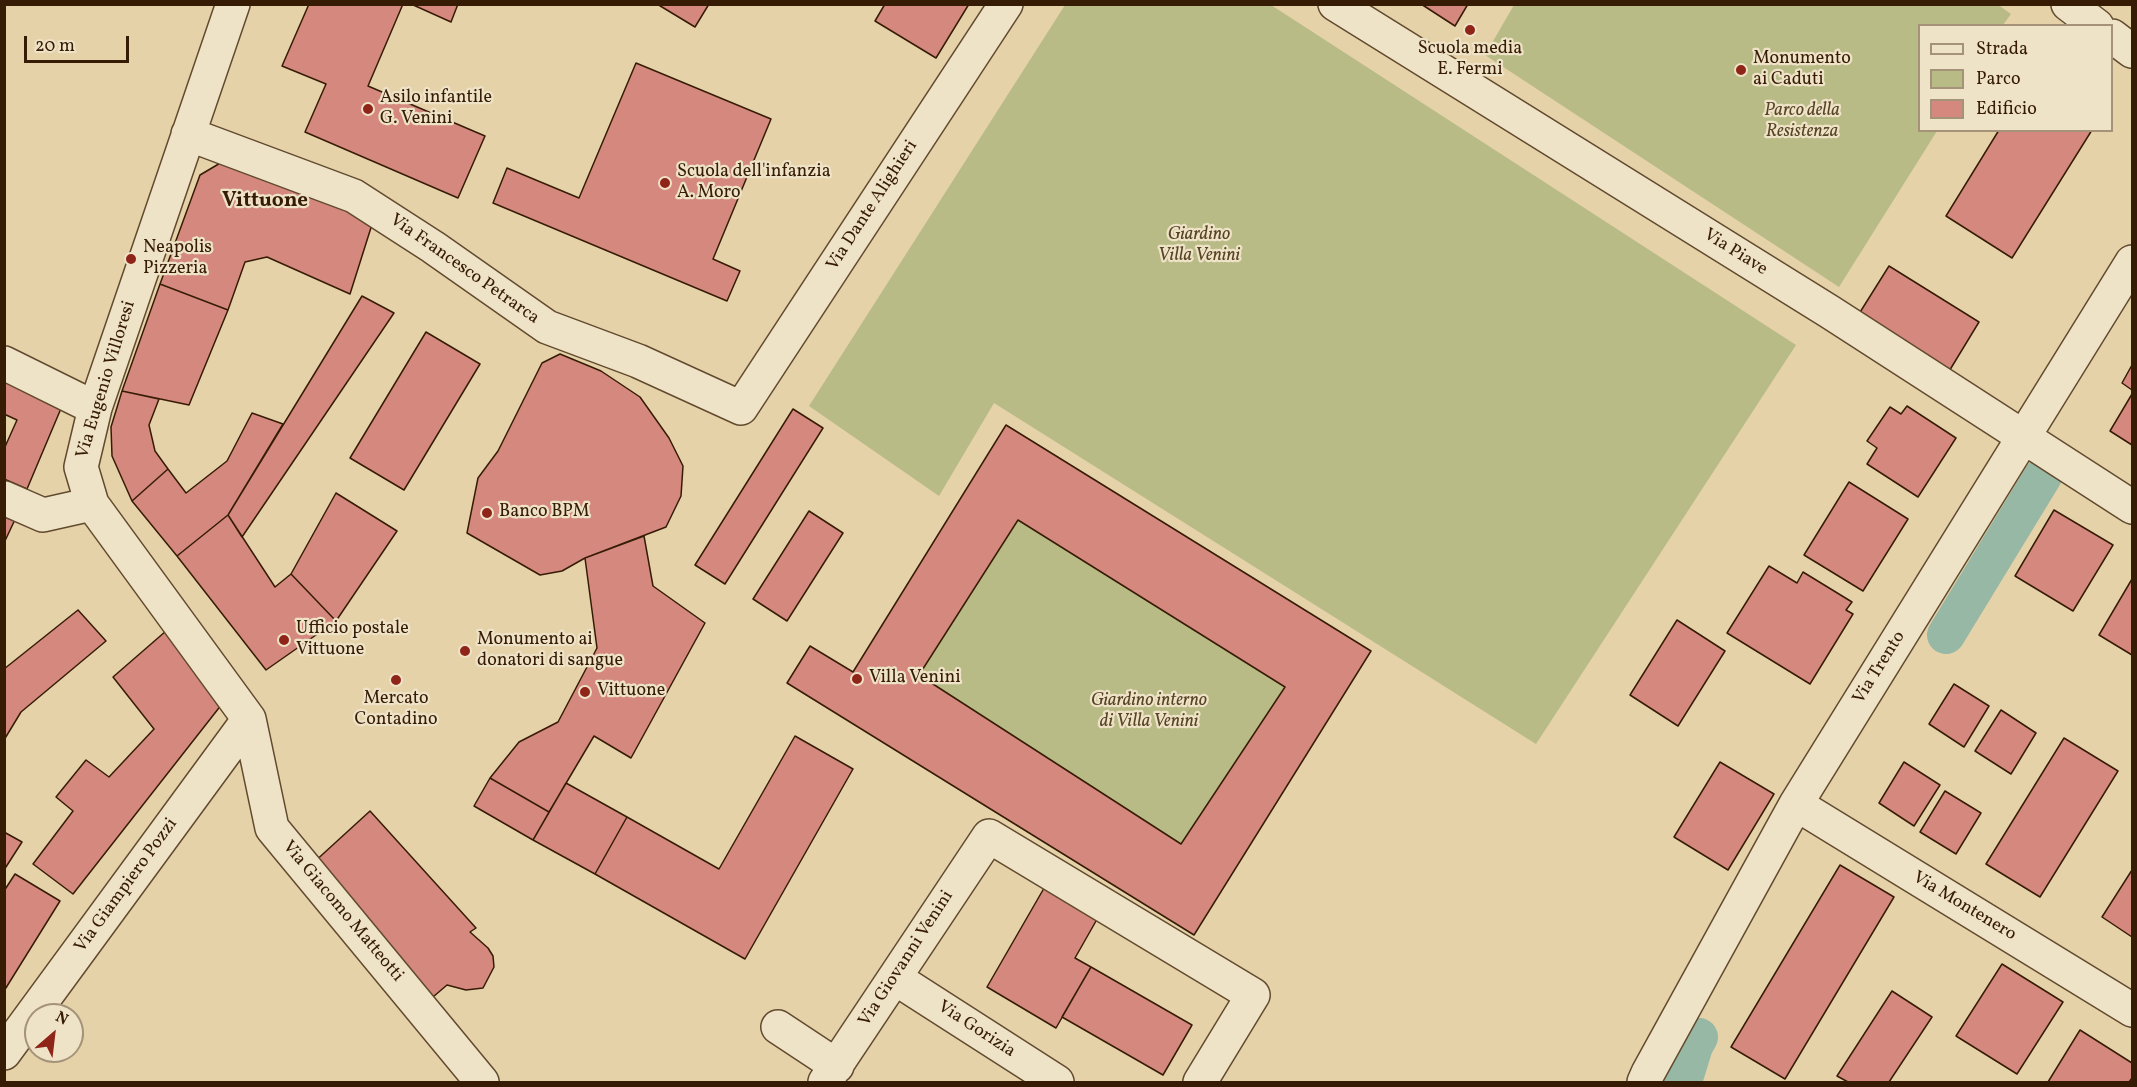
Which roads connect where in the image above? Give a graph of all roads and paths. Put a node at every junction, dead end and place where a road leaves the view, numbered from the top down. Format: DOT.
graph roads {
  1 [pos="233,4"];
  2 [pos="1006,4"];
  3 [pos="1335,4"];
  4 [pos="2068,4"];
  5 [pos="2094,24"];
  6 [pos="2113,37"];
  7 [pos="2133,51"];
  8 [pos="188,134"];
  9 [pos="2133,262"];
  10 [pos="4,363"];
  11 [pos="95,408"];
  12 [pos="741,408"];
  13 [pos="2024,436"];
  14 [pos="4,498"];
  15 [pos="92,504"];
  16 [pos="2133,507"];
  17 [pos="249,719"];
  18 [pos="1796,804"];
  19 [pos="895,978"];
  20 [pos="2133,1010"];
  21 [pos="778,1028"];
  22 [pos="4,1053"];
  23 [pos="831,1074"];
  24 [pos="482,1083"];
  25 [pos="1057,1083"];
  26 [pos="1200,1083"];
  27 [pos="1644,1083"];
  1 -- 8 [label="street, Via Eugenio Villoresi"];
  2 -- 12 [label="street, Via Dante Alighieri"];
  3 -- 13 [label="street, Via Piave"];
  4 -- 5 [label="street"];
  6 -- 7 [label="street"];
  8 -- 11 [label="street, Via Eugenio Villoresi"];
  8 -- 12 [label="street, Via Francesco Petrarca"];
  9 -- 13 [label="street, Via Trento"];
  10 -- 11 [label="street"];
  11 -- 15 [label="street, Via Eugenio Villoresi"];
  13 -- 16 [label="street, Via Piave"];
  13 -- 18 [label="street, Via Trento"];
  14 -- 15 [label="street"];
  15 -- 17 [label="street, Via Eugenio Villoresi"];
  17 -- 22 [label="street, Via Giampiero Pozzi"];
  17 -- 24 [label="street, Via Giacomo Matteotti"];
  18 -- 20 [label="street, Via Montenero"];
  18 -- 27 [label="street, Via Trento"];
  19 -- 23 [label="street, Via Giovanni Venini"];
  19 -- 25 [label="street, Via Gorizia"];
  19 -- 26 [label="street, Via Giovanni Venini"];
  21 -- 23 [label="street"];
}
